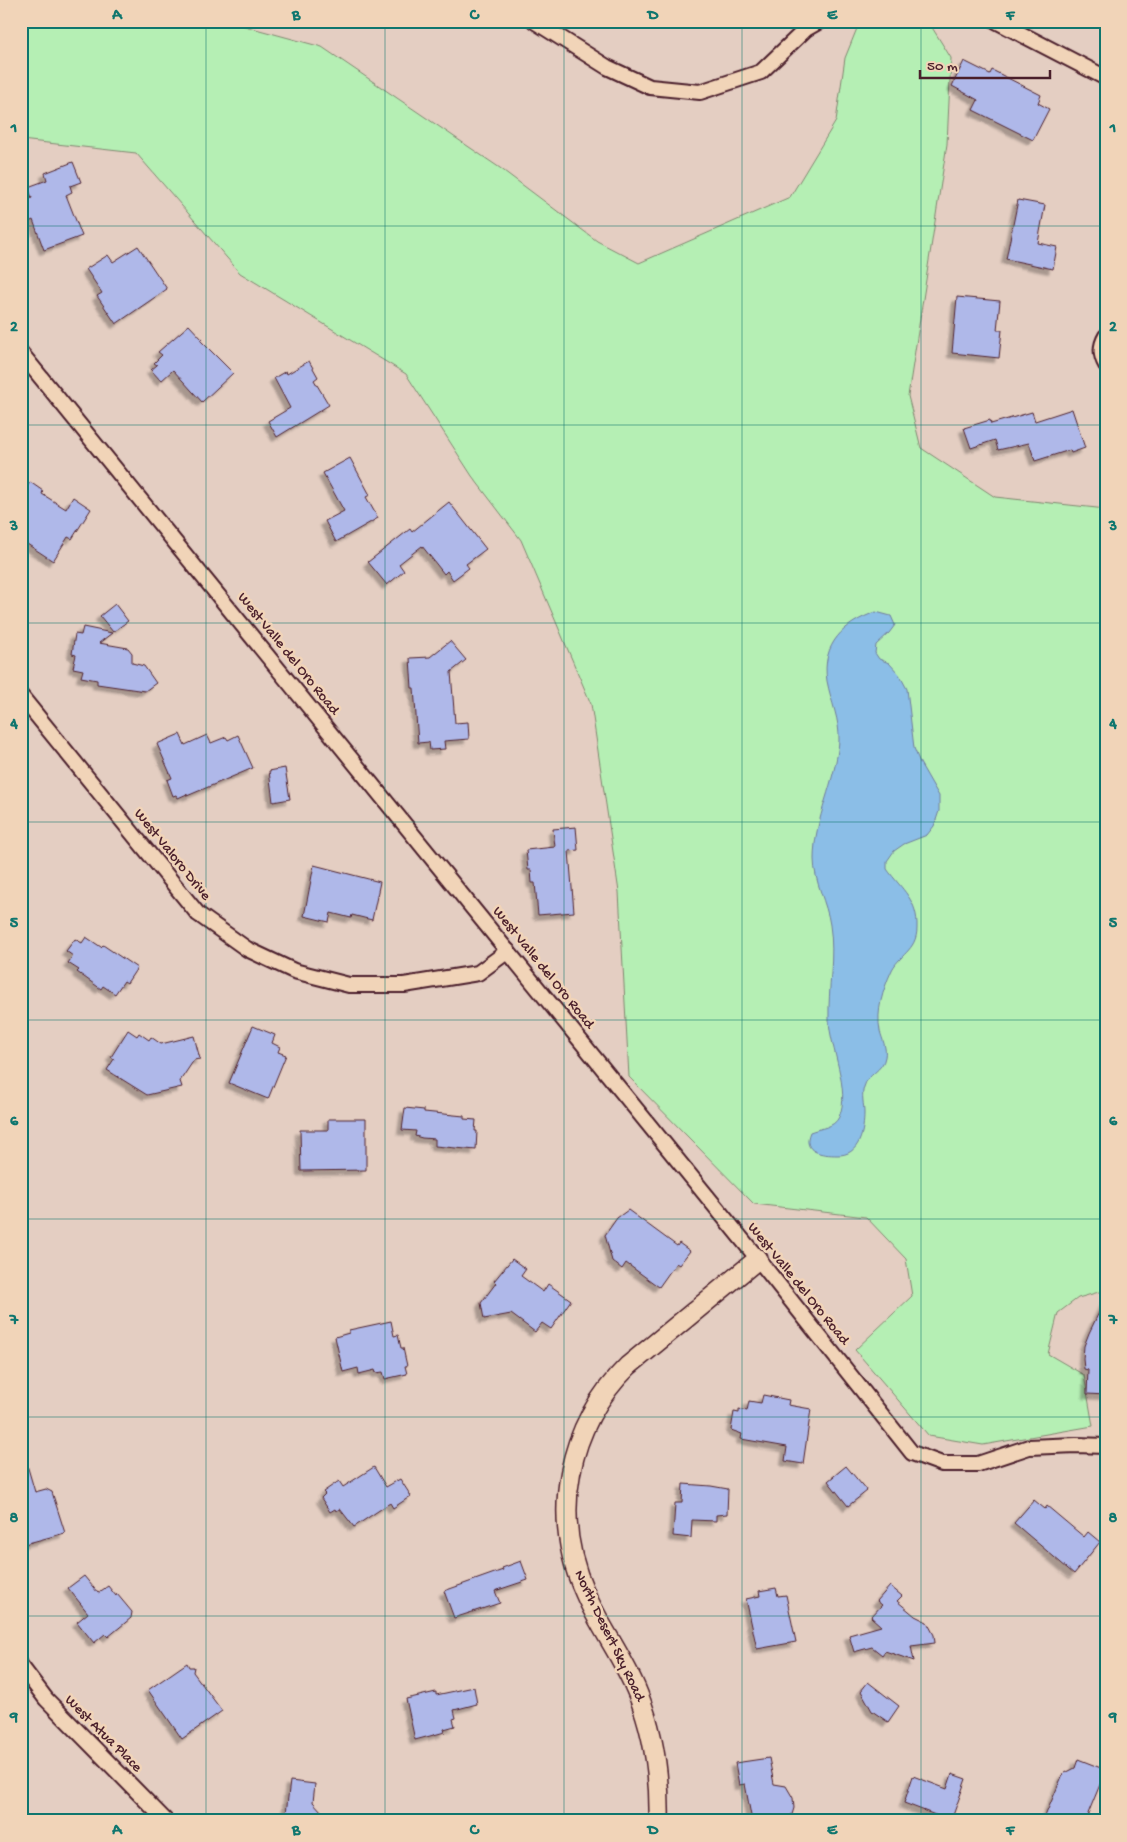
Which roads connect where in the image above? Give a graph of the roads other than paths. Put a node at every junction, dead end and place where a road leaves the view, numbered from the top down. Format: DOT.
graph roads {
  1 [pos="534,21"];
  2 [pos="820,21"];
  3 [pos="996,21"];
  4 [pos="1106,78"];
  5 [pos="1106,336"];
  6 [pos="21,353"];
  7 [pos="1106,365"];
  8 [pos="21,696"];
  9 [pos="508,951"];
  10 [pos="758,1259"];
  11 [pos="1106,1446"];
  12 [pos="21,1666"];
  13 [pos="166,1821"];
  14 [pos="659,1821"];
  1 -- 2 [label="street"];
  3 -- 4 [label="street"];
  5 -- 7 [label="street"];
  6 -- 9 [label="street, West Valle del Oro Road"];
  8 -- 9 [label="street, West Valoro Drive"];
  9 -- 10 [label="street, West Valle del Oro Road"];
  10 -- 11 [label="street, West Valle del Oro Road"];
  10 -- 14 [label="street, North Desert Sky Road"];
  12 -- 13 [label="street, West Atua Place"];
}
